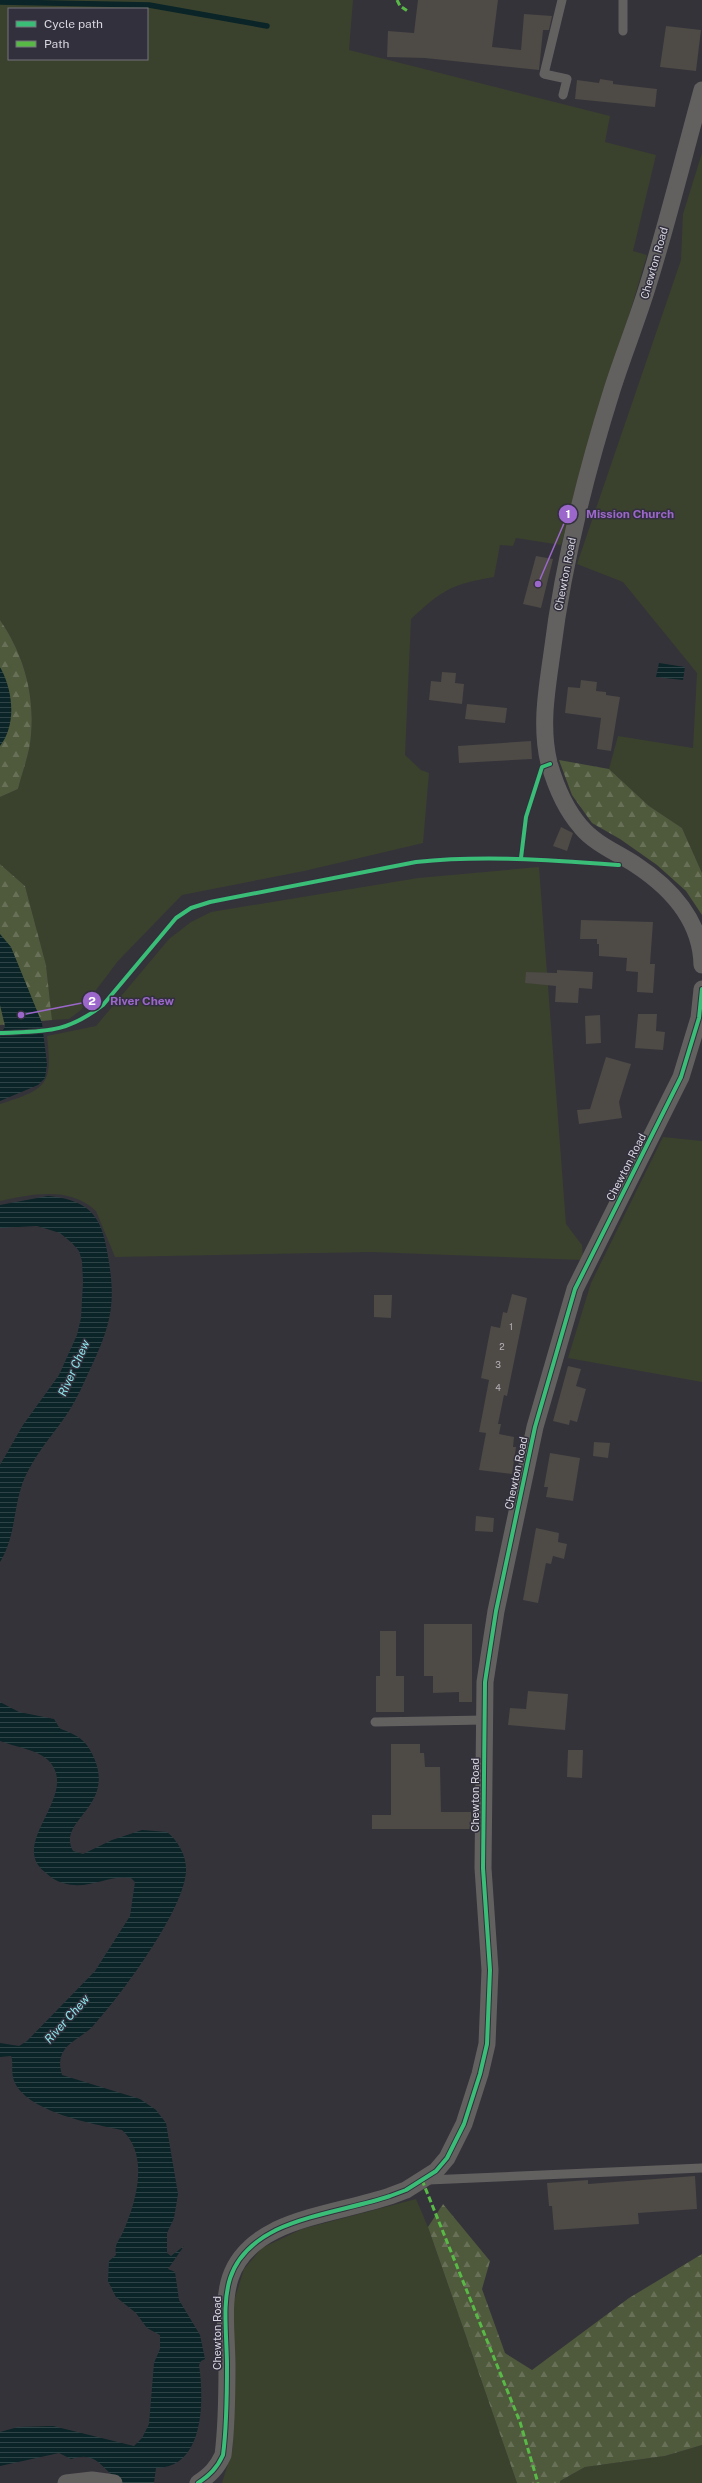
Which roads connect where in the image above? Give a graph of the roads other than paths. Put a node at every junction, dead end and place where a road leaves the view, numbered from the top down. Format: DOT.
graph roads {
  1 [pos="562,0"];
  2 [pos="623,0"];
  3 [pos="623,31"];
  4 [pos="702,90"];
  5 [pos="563,95"];
  6 [pos="702,950"];
  7 [pos="702,965"];
  8 [pos="702,989"];
  9 [pos="484,1720"];
  10 [pos="375,1722"];
  11 [pos="702,2168"];
  12 [pos="422,2180"];
  13 [pos="109,2482"];
  14 [pos="66,2483"];
  15 [pos="198,2483"];
  1 -- 5 [label="lane"];
  2 -- 3 [label="lane"];
  4 -- 6 [label="street, Chewton Road"];
  6 -- 7 [label="street, Chewton Road"];
  8 -- 9 [label="street, Chewton Road"];
  9 -- 10 [label="lane"];
  9 -- 12 [label="street, Chewton Road"];
  11 -- 12 [label="lane"];
  12 -- 15 [label="street, Chewton Road"];
  13 -- 14 [label="street"];
}
